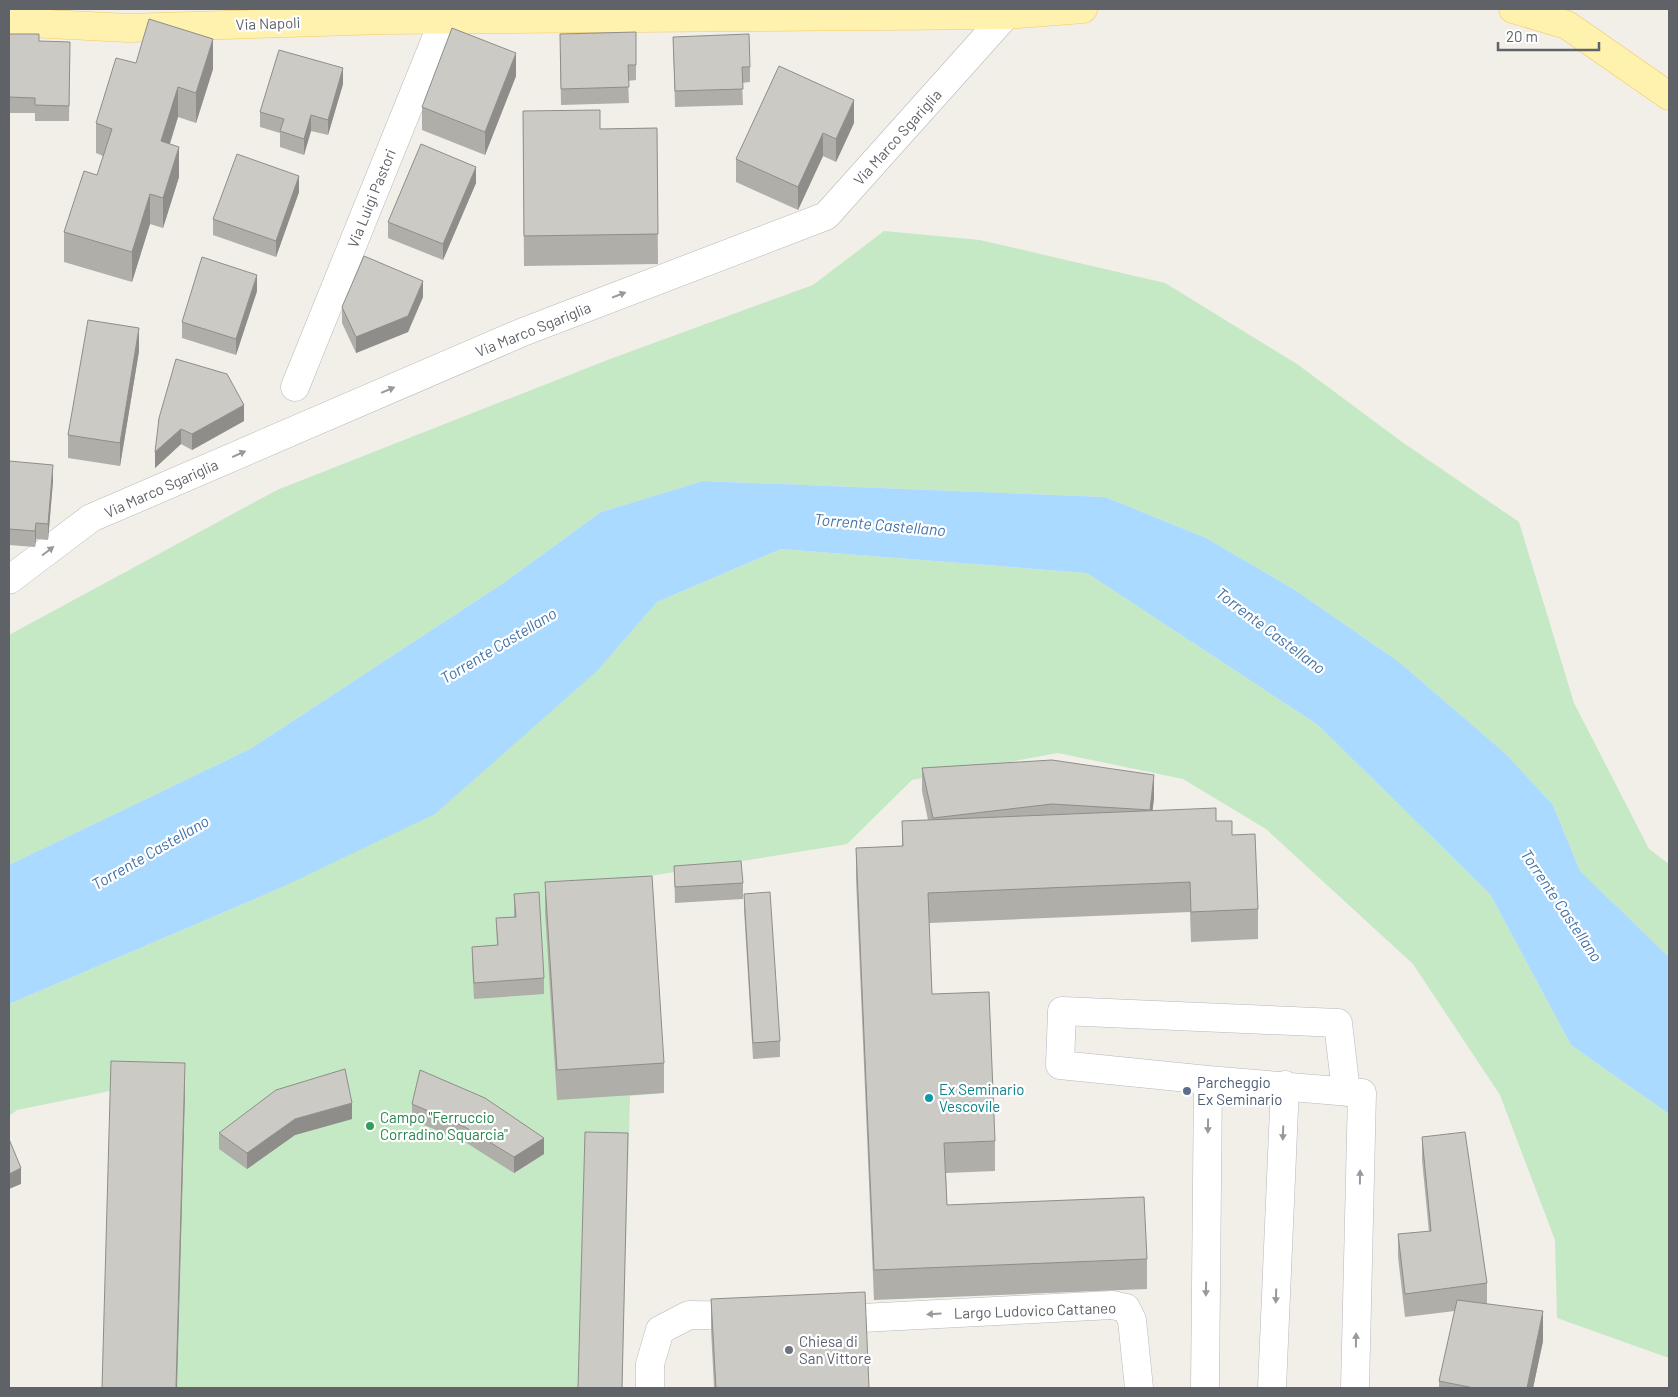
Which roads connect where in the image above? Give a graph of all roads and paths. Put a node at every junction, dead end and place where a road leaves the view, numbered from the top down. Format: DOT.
graph roads {
  1 [pos="1083,9"];
  2 [pos="1514,9"];
  3 [pos="887,12"];
  4 [pos="658,13"];
  5 [pos="446,14"];
  6 [pos="1006,15"];
  7 [pos="9,22"];
  8 [pos="1669,96"];
  9 [pos="295,387"];
  10 [pos="9,580"];
  11 [pos="1208,1080"];
  12 [pos="1285,1085"];
  13 [pos="1346,1092"];
  14 [pos="775,1316"];
  15 [pos="804,1317"];
  16 [pos="650,1388"];
  17 [pos="1139,1388"];
  18 [pos="1205,1388"];
  19 [pos="1272,1388"];
  20 [pos="1355,1388"];
  1 -- 6 [label="main road, Via Napoli"];
  2 -- 8 [label="main road"];
  3 -- 4 [label="main road, Via Napoli"];
  3 -- 6 [label="main road, Via Napoli"];
  4 -- 5 [label="main road, Via Napoli"];
  5 -- 7 [label="main road, Via Napoli"];
  5 -- 9 [label="street, Via Luigi Pastori"];
  10 -- 6 [label="street, Via Marco Sgariglia, one-way"];
  11 -- 12 [label="street"];
  11 -- 13 [label="street"];
  11 -- 18 [label="street, one-way"];
  12 -- 13 [label="street"];
  12 -- 19 [label="street, one-way"];
  20 -- 13 [label="street, one-way"];
  14 -- 16 [label="street"];
  17 -- 15 [label="street, Largo Ludovico Cattaneo, one-way"];
}
